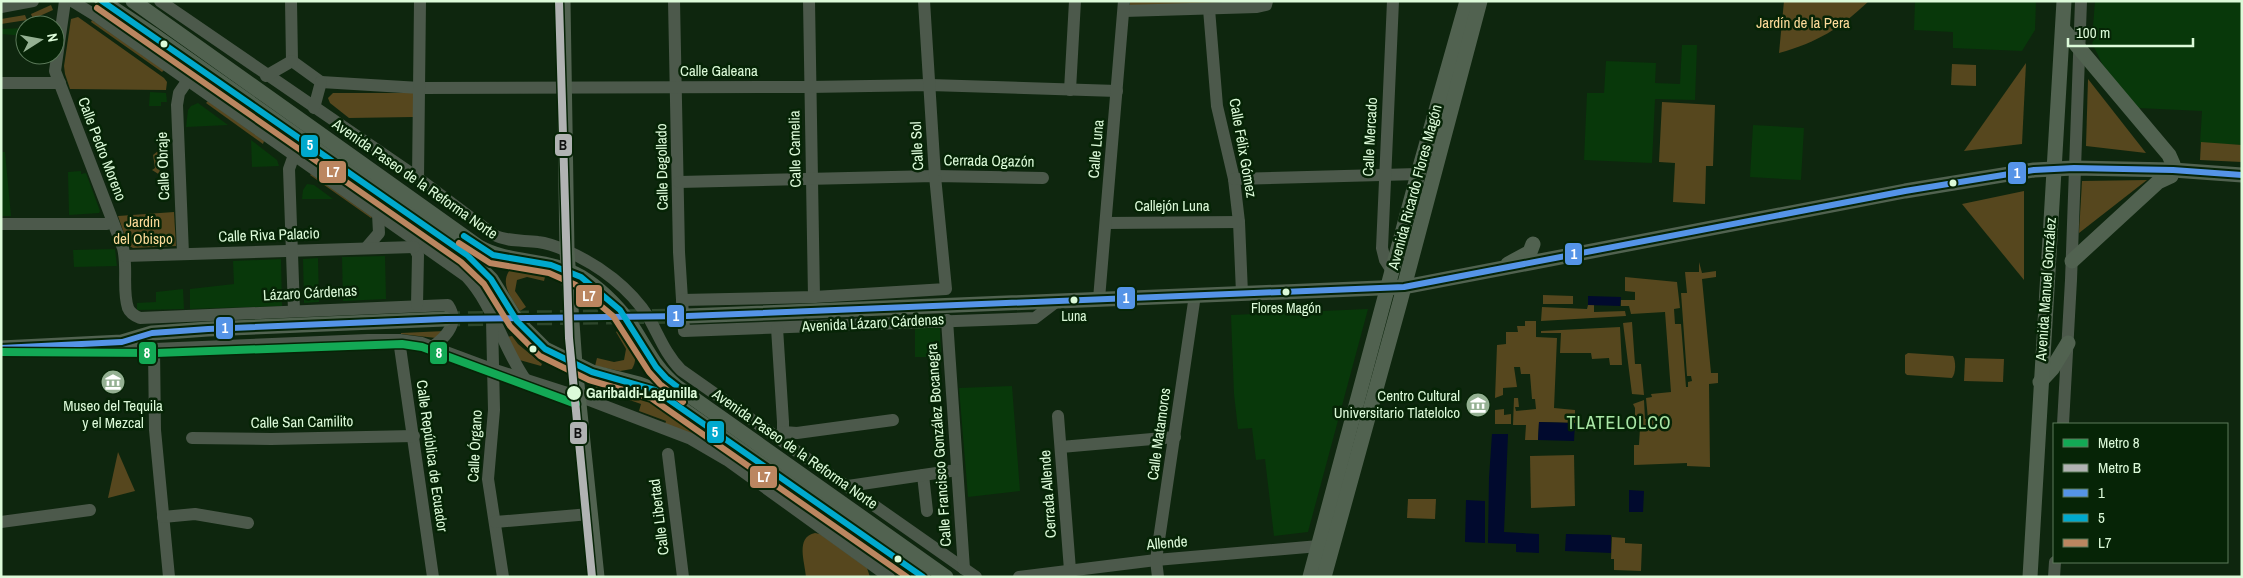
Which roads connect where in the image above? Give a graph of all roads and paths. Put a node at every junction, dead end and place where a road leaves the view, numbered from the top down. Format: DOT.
graph roads {
  1 [pos="34,1"];
  2 [pos="64,1"];
  3 [pos="72,1"];
  4 [pos="102,1"];
  5 [pos="133,1"];
  6 [pos="160,1"];
  7 [pos="291,1"];
  8 [pos="420,1"];
  9 [pos="562,1"];
  10 [pos="674,1"];
  11 [pos="809,1"];
  12 [pos="924,1"];
  13 [pos="1075,1"];
  14 [pos="1267,1"];
  15 [pos="1393,1"];
  16 [pos="1467,1"];
  17 [pos="1480,1"];
  18 [pos="2064,1"];
  19 [pos="2081,1"];
  20 [pos="1124,6"];
  21 [pos="1,7"];
  22 [pos="1209,9"];
  23 [pos="2062,29"];
  24 [pos="2079,49"];
  25 [pos="292,62"];
  26 [pos="266,76"];
  27 [pos="188,80"];
  28 [pos="321,82"];
  29 [pos="1,83"];
  30 [pos="60,83"];
  31 [pos="930,85"];
  32 [pos="676,86"];
  33 [pos="809,87"];
  34 [pos="420,88"];
  35 [pos="564,88"];
  36 [pos="1070,90"];
  37 [pos="1117,91"];
  38 [pos="314,108"];
  39 [pos="294,156"];
  40 [pos="2054,168"];
  41 [pos="2074,168"];
  42 [pos="2173,170"];
  43 [pos="1418,174"];
  44 [pos="2242,175"];
  45 [pos="935,176"];
  46 [pos="1384,176"];
  47 [pos="418,178"];
  48 [pos="1043,178"];
  49 [pos="1234,179"];
  50 [pos="812,180"];
  51 [pos="679,182"];
  52 [pos="378,214"];
  53 [pos="1239,222"];
  54 [pos="1106,223"];
  55 [pos="1,224"];
  56 [pos="107,224"];
  57 [pos="415,244"];
  58 [pos="1533,244"];
  59 [pos="367,247"];
  60 [pos="292,250"];
  61 [pos="567,251"];
  62 [pos="183,254"];
  63 [pos="125,256"];
  64 [pos="2072,261"];
  65 [pos="1496,270"];
  66 [pos="568,271"];
  67 [pos="1392,271"];
  68 [pos="1388,287"];
  69 [pos="1404,287"];
  70 [pos="1242,293"];
  71 [pos="1195,295"];
  72 [pos="814,297"];
  73 [pos="1099,299"];
  74 [pos="682,300"];
  75 [pos="1056,302"];
  76 [pos="417,305"];
  77 [pos="128,307"];
  78 [pos="294,310"];
  79 [pos="492,315"];
  80 [pos="445,319"];
  81 [pos="947,320"];
  82 [pos="685,323"];
  83 [pos="777,328"];
  84 [pos="399,340"];
  85 [pos="122,342"];
  86 [pos="2068,343"];
  87 [pos="432,347"];
  88 [pos="1,348"];
  89 [pos="154,349"];
  90 [pos="575,365"];
  91 [pos="492,369"];
  92 [pos="525,379"];
  93 [pos="2040,382"];
  94 [pos="578,396"];
  95 [pos="1058,416"];
  96 [pos="893,420"];
  97 [pos="2063,423"];
  98 [pos="780,434"];
  99 [pos="414,436"];
  100 [pos="192,438"];
  101 [pos="1175,438"];
  102 [pos="1061,447"];
  103 [pos="668,454"];
  104 [pos="957,470"];
  105 [pos="923,475"];
  106 [pos="848,486"];
  107 [pos="90,510"];
  108 [pos="927,511"];
  109 [pos="590,514"];
  110 [pos="162,517"];
  111 [pos="1,522"];
  112 [pos="495,522"];
  113 [pos="248,523"];
  114 [pos="1319,546"];
  115 [pos="1156,560"];
  116 [pos="2055,563"];
  117 [pos="964,569"];
  118 [pos="1070,570"];
  119 [pos="888,576"];
  120 [pos="169,577"];
  121 [pos="433,577"];
  122 [pos="503,577"];
  123 [pos="597,577"];
  124 [pos="683,577"];
  125 [pos="923,577"];
  126 [pos="946,577"];
  127 [pos="976,577"];
  128 [pos="1019,577"];
  129 [pos="1158,577"];
  130 [pos="1310,577"];
  131 [pos="1324,577"];
  132 [pos="2030,577"];
  133 [pos="2054,577"];
  1 -- 21 [label="street"];
  2 -- 30 [label="street, Calle Pedro Moreno"];
  3 -- 27 [label="street"];
  4 -- 90 [label="main road, Avenida Paseo de la Reforma Norte"];
  5 -- 66 [label="main road, Avenida Paseo de la Reforma Norte"];
  6 -- 26 [label="street, Avenida Paseo de la Reforma Norte"];
  7 -- 25 [label="street"];
  8 -- 34 [label="street"];
  9 -- 35 [label="main road"];
  10 -- 32 [label="street, Calle Degollado"];
  11 -- 33 [label="street, Calle Camelia"];
  12 -- 31 [label="street, Calle Sol"];
  13 -- 36 [label="street"];
  14 -- 22 [label="street"];
  15 -- 46 [label="street, Calle Mercado"];
  16 -- 43 [label="main road, Avenida Ricardo Flores Magón"];
  17 -- 69 [label="main road, Avenida Ricardo Flores Magón"];
  18 -- 23 [label="main road, Avenida Manuel González"];
  19 -- 24 [label="street"];
  20 -- 22 [label="street"];
  20 -- 37 [label="street, Calle Luna"];
  22 -- 49 [label="street, Calle Félix Gómez"];
  23 -- 24 [label="main road"];
  23 -- 40 [label="main road, Avenida Manuel González"];
  24 -- 41 [label="street"];
  24 -- 42 [label="main road"];
  25 -- 26 [label="street"];
  25 -- 28 [label="street"];
  26 -- 38 [label="street, Avenida Paseo de la Reforma Norte"];
  27 -- 39 [label="street"];
  27 -- 62 [label="street, Calle Obraje"];
  28 -- 34 [label="street, Calle Galeana"];
  28 -- 38 [label="street"];
  29 -- 30 [label="street"];
  30 -- 63 [label="street, Calle Pedro Moreno"];
  31 -- 33 [label="street, Calle Galeana"];
  31 -- 36 [label="street, Calle Galeana"];
  31 -- 45 [label="street, Calle Sol"];
  32 -- 33 [label="street, Calle Galeana"];
  32 -- 35 [label="street, Calle Galeana"];
  32 -- 51 [label="street, Calle Degollado"];
  33 -- 50 [label="street, Calle Camelia"];
  34 -- 35 [label="street, Calle Galeana"];
  34 -- 47 [label="street"];
  35 -- 61 [label="main road"];
  36 -- 37 [label="street, Calle Galeana"];
  37 -- 54 [label="street, Calle Luna"];
  38 -- 47 [label="street, Avenida Paseo de la Reforma Norte"];
  39 -- 52 [label="street"];
  39 -- 60 [label="street"];
  40 -- 41 [label="main road, Avenida Lázaro Cárdenas"];
  40 -- 65 [label="main road, Avenida Lázaro Cárdenas"];
  40 -- 93 [label="main road, Avenida Manuel González"];
  41 -- 42 [label="main road, Avenida Lázaro Cárdenas"];
  41 -- 64 [label="street"];
  42 -- 44 [label="main road, Avenida Lázaro Cárdenas"];
  42 -- 64 [label="main road"];
  43 -- 46 [label="street"];
  43 -- 67 [label="main road, Avenida Ricardo Flores Magón"];
  45 -- 48 [label="street, Cerrada Ogazón"];
  45 -- 50 [label="street, Cerrada Ogazón"];
  45 -- 72 [label="street, Calle Sol"];
  46 -- 49 [label="street"];
  46 -- 67 [label="street, Calle Mercado"];
  47 -- 61 [label="street, Avenida Paseo de la Reforma Norte"];
  49 -- 53 [label="street, Calle Félix Gómez"];
  50 -- 51 [label="street, Cerrada Ogazón"];
  50 -- 72 [label="street, Calle Camelia"];
  51 -- 74 [label="street, Calle Degollado"];
  52 -- 57 [label="street"];
  52 -- 59 [label="street"];
  53 -- 54 [label="street, Callejón Luna"];
  53 -- 70 [label="street, Calle Félix Gómez"];
  54 -- 73 [label="street, Calle Luna"];
  55 -- 56 [label="street"];
  57 -- 59 [label="street, Calle Riva Palacio"];
  57 -- 76 [label="street"];
  57 -- 79 [label="street"];
  58 -- 65 [label="main road"];
  59 -- 60 [label="street, Calle Riva Palacio"];
  60 -- 62 [label="street, Calle Riva Palacio"];
  60 -- 78 [label="street"];
  61 -- 66 [label="main road"];
  61 -- 98 [label="street, Avenida Paseo de la Reforma Norte"];
  62 -- 63 [label="street, Calle Riva Palacio"];
  63 -- 77 [label="street, Calle Pedro Moreno"];
  64 -- 86 [label="street"];
  65 -- 69 [label="main road, Avenida Lázaro Cárdenas"];
  66 -- 90 [label="main road"];
  66 -- 126 [label="main road, Avenida Paseo de la Reforma Norte"];
  67 -- 68 [label="main road, Avenida Ricardo Flores Magón"];
  68 -- 69 [label="main road, Avenida Lázaro Cárdenas"];
  68 -- 70 [label="main road, Avenida Lázaro Cárdenas"];
  68 -- 114 [label="main road, Avenida Ricardo Flores Magón"];
  69 -- 131 [label="main road, Avenida Ricardo Flores Magón"];
  70 -- 71 [label="main road, Avenida Lázaro Cárdenas"];
  71 -- 73 [label="main road, Avenida Lázaro Cárdenas"];
  71 -- 101 [label="street, Calle Matamoros"];
  72 -- 74 [label="street"];
  73 -- 75 [label="main road, Avenida Lázaro Cárdenas"];
  74 -- 82 [label="street, Calle Degollado"];
  75 -- 81 [label="street, Avenida Lázaro Cárdenas"];
  75 -- 82 [label="main road, Avenida Lázaro Cárdenas"];
  76 -- 78 [label="street, Lázaro Cárdenas"];
  76 -- 87 [label="street, Lázaro Cárdenas"];
  77 -- 78 [label="street, Lázaro Cárdenas"];
  79 -- 91 [label="street, Calle Órgano"];
  79 -- 92 [label="street"];
  80 -- 85 [label="main road"];
  81 -- 83 [label="street, Avenida Lázaro Cárdenas"];
  81 -- 104 [label="street, Calle Francisco González Bocanegra"];
  82 -- 83 [label="street, Avenida Lázaro Cárdenas"];
  83 -- 98 [label="street"];
  84 -- 87 [label="street"];
  84 -- 89 [label="street"];
  84 -- 99 [label="street, Calle República de Ecuador"];
  85 -- 88 [label="main road"];
  85 -- 89 [label="street"];
  86 -- 93 [label="main road"];
  86 -- 97 [label="street"];
  87 -- 91 [label="street"];
  89 -- 110 [label="street"];
  90 -- 94 [label="main road"];
  90 -- 125 [label="main road, Avenida Paseo de la Reforma Norte"];
  91 -- 92 [label="street"];
  91 -- 112 [label="street, Calle Órgano"];
  92 -- 94 [label="street"];
  93 -- 132 [label="main road, Avenida Manuel González"];
  94 -- 109 [label="main road"];
  94 -- 119 [label="street"];
  95 -- 102 [label="street, Cerrada Allende"];
  96 -- 98 [label="street"];
  98 -- 106 [label="street, Avenida Paseo de la Reforma Norte"];
  99 -- 100 [label="street, Calle San Camilito"];
  99 -- 121 [label="street, Calle República de Ecuador"];
  101 -- 102 [label="street"];
  101 -- 115 [label="street, Calle Matamoros"];
  102 -- 118 [label="street, Cerrada Allende"];
  103 -- 124 [label="street, Calle Libertad"];
  104 -- 105 [label="street"];
  104 -- 117 [label="street, Calle Francisco González Bocanegra"];
  105 -- 106 [label="street"];
  105 -- 108 [label="street"];
  106 -- 117 [label="street, Avenida Paseo de la Reforma Norte"];
  107 -- 111 [label="street"];
  109 -- 112 [label="street"];
  109 -- 123 [label="main road"];
  110 -- 113 [label="street"];
  110 -- 120 [label="street"];
  112 -- 122 [label="street, Calle Órgano"];
  114 -- 115 [label="street, Allende"];
  114 -- 130 [label="main road, Avenida Ricardo Flores Magón"];
  115 -- 118 [label="street, Allende"];
  115 -- 129 [label="street, Calle Matamoros"];
  116 -- 133 [label="street"];
  117 -- 127 [label="street, Avenida Paseo de la Reforma Norte"];
  118 -- 128 [label="street, Allende"];
}
